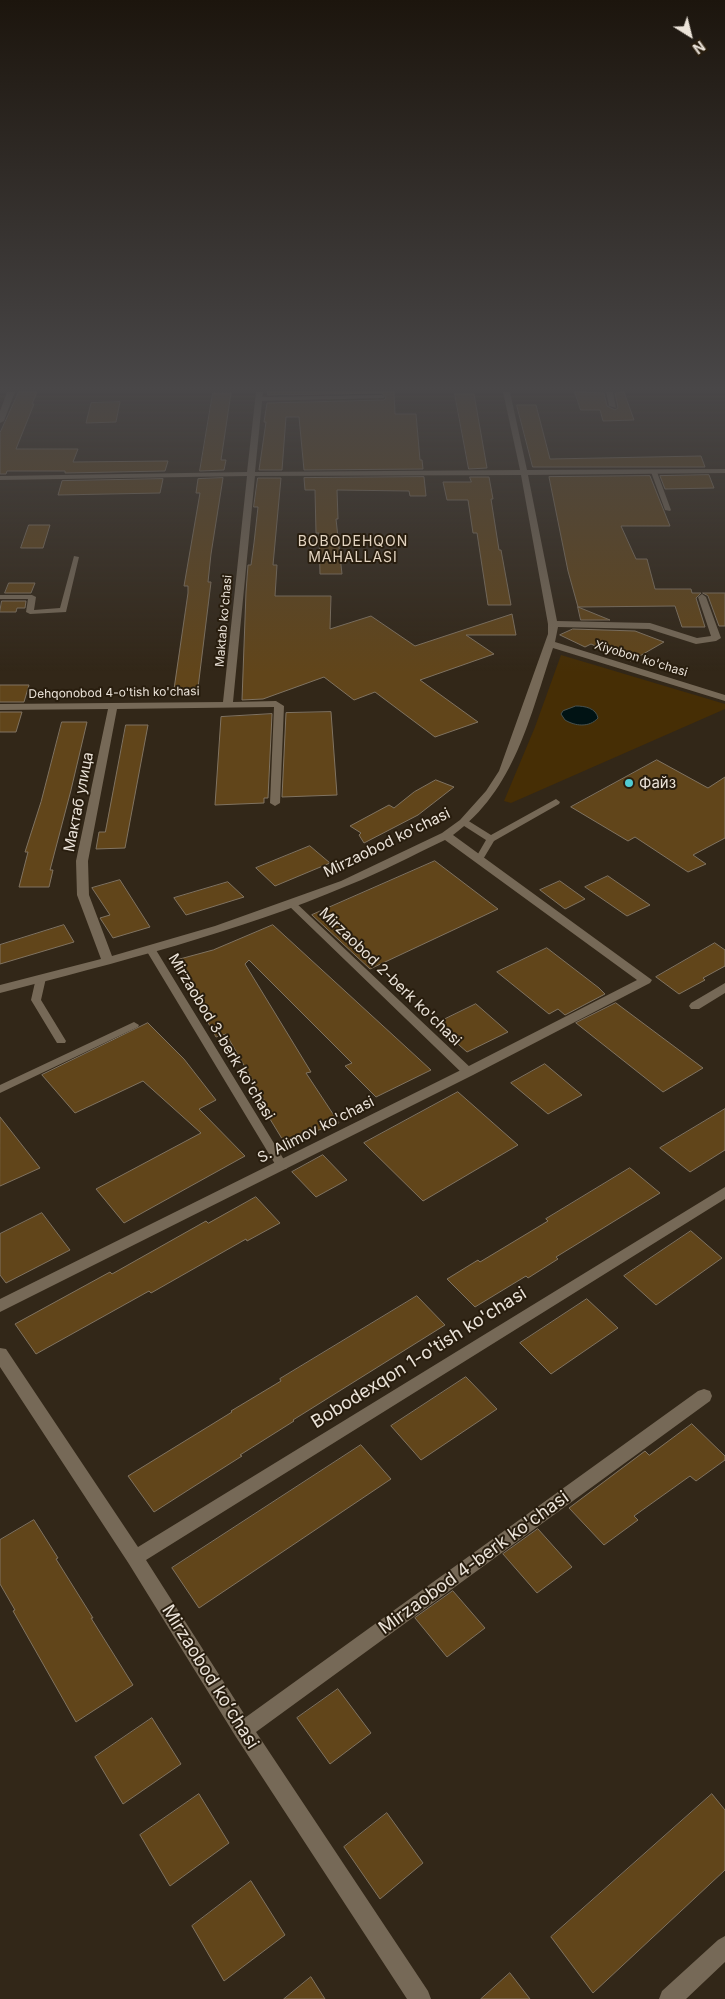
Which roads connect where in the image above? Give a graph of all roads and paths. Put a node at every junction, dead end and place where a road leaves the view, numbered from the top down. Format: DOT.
graph roads {
  1 [pos="249,485"];
  2 [pos="527,485"];
  3 [pos="659,485"];
  4 [pos="668,510"];
  5 [pos="76,557"];
  6 [pos="0,597"];
  7 [pos="702,597"];
  8 [pos="554,624"];
  9 [pos="550,644"];
  10 [pos="725,698"];
  11 [pos="228,704"];
  12 [pos="114,706"];
  13 [pos="0,707"];
  14 [pos="556,802"];
  15 [pos="275,803"];
  16 [pos="464,822"];
  17 [pos="446,835"];
  18 [pos="491,838"];
  19 [pos="479,859"];
  20 [pos="291,903"];
  21 [pos="151,950"];
  22 [pos="108,961"];
  23 [pos="41,978"];
  24 [pos="725,987"];
  25 [pos="0,988"];
  26 [pos="695,1006"];
  27 [pos="134,1025"];
  28 [pos="61,1041"];
  29 [pos="468,1072"];
  30 [pos="0,1089"];
  31 [pos="282,1166"];
  32 [pos="725,1192"];
  33 [pos="0,1306"];
  34 [pos="0,1354"];
  35 [pos="704,1396"];
  36 [pos="135,1558"];
  37 [pos="243,1730"];
  38 [pos="725,1948"];
  39 [pos="420,1999"];
  40 [pos="670,1999"];
  1 -- 11 [label="street, Maktab ko'chasi"];
  2 -- 8 [label="street, Mirzaobod ko'chasi"];
  3 -- 4 [label="lane"];
  5 -- 6 [label="lane"];
  7 -- 8 [label="street"];
  8 -- 9 [label="street, Mirzaobod ko'chasi"];
  9 -- 10 [label="street, Xiyobon ko'chasi"];
  9 -- 16 [label="street, Mirzaobod ko'chasi"];
  11 -- 12 [label="street, Dehqonobod 4-o'tish ko'chasi"];
  11 -- 15 [label="street"];
  12 -- 13 [label="street, Dehqonobod 4-o'tish ko'chasi"];
  12 -- 22 [label="street, Мактаб улица"];
  14 -- 18 [label="lane"];
  16 -- 17 [label="street, Mirzaobod ko'chasi"];
  16 -- 18 [label="lane"];
  17 -- 19 [label="street"];
  17 -- 20 [label="street, Mirzaobod ko'chasi"];
  18 -- 19 [label="lane"];
  19 -- 29 [label="street, S. Alimov ko'chasi"];
  20 -- 21 [label="street, Mirzaobod ko'chasi"];
  20 -- 29 [label="lane, Mirzaobod 2-berk ko'chasi"];
  21 -- 22 [label="street, Mirzaobod ko'chasi"];
  21 -- 31 [label="lane, Mirzaobod 3-berk ko'chasi"];
  22 -- 23 [label="street, Mirzaobod ko'chasi"];
  23 -- 25 [label="street, Mirzaobod ko'chasi"];
  23 -- 28 [label="lane"];
  24 -- 26 [label="street"];
  27 -- 30 [label="lane"];
  29 -- 31 [label="street, S. Alimov ko'chasi"];
  31 -- 33 [label="street, S. Alimov ko'chasi"];
  32 -- 36 [label="street, Bobodexqon 1-o'tish ko'chasi"];
  34 -- 36 [label="street, Mirzaobod koʻchasi"];
  35 -- 37 [label="street, Mirzaobod 4-berk ko'chasi"];
  36 -- 37 [label="street, Mirzaobod koʻchasi"];
  37 -- 39 [label="street, Mirzaobod koʻchasi"];
  38 -- 40 [label="street"];
}
